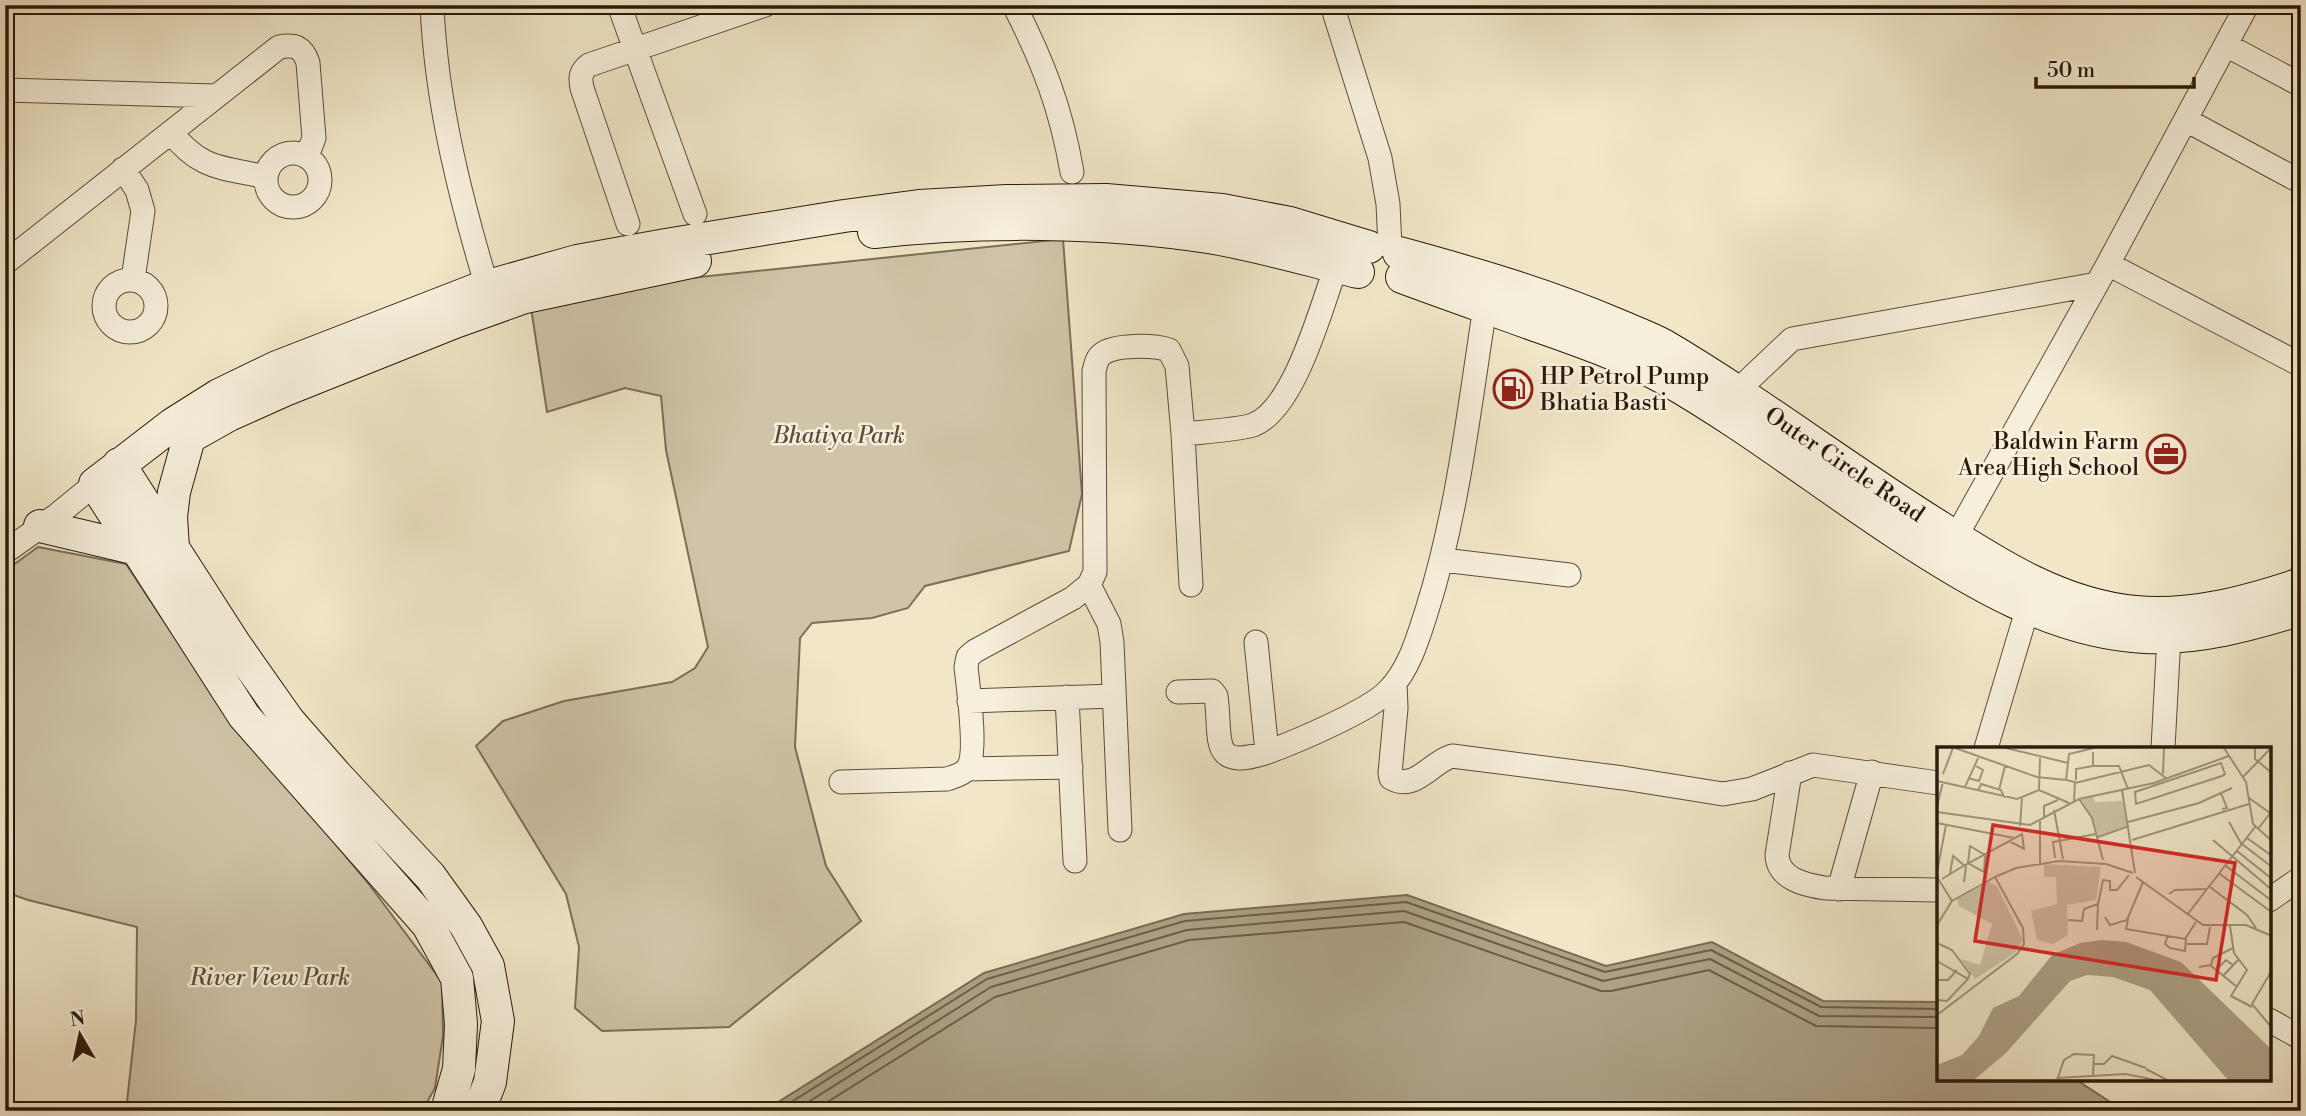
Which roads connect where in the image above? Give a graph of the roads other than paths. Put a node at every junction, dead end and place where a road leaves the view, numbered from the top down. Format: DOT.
graph roads {
  1 [pos="432,5"];
  2 [pos="619,5"];
  3 [pos="765,5"];
  4 [pos="1014,5"];
  5 [pos="1332,5"];
  6 [pos="2247,5"];
  7 [pos="2226,45"];
  8 [pos="635,50"];
  9 [pos="2301,85"];
  10 [pos="5,90"];
  11 [pos="216,96"];
  12 [pos="2186,120"];
  13 [pos="171,132"];
  14 [pos="307,156"];
  15 [pos="123,170"];
  16 [pos="1072,172"];
  17 [pos="266,177"];
  18 [pos="2301,182"];
  19 [pos="695,214"];
  20 [pos="628,224"];
  21 [pos="1376,260"];
  22 [pos="5,263"];
  23 [pos="2108,264"];
  24 [pos="132,279"];
  25 [pos="2097,284"];
  26 [pos="490,297"];
  27 [pos="1485,307"];
  28 [pos="2301,365"];
  29 [pos="1737,391"];
  30 [pos="1184,434"];
  31 [pos="188,438"];
  32 [pos="124,472"];
  33 [pos="100,492"];
  34 [pos="49,521"];
  35 [pos="173,548"];
  36 [pos="137,549"];
  37 [pos="1949,550"];
  38 [pos="5,552"];
  39 [pos="1443,560"];
  40 [pos="1569,575"];
  41 [pos="2301,584"];
  42 [pos="1089,585"];
  43 [pos="1191,585"];
  44 [pos="2028,607"];
  45 [pos="2301,609"];
  46 [pos="2169,636"];
  47 [pos="1256,642"];
  48 [pos="1395,682"];
  49 [pos="1178,692"];
  50 [pos="1114,696"];
  51 [pos="1067,697"];
  52 [pos="969,701"];
  53 [pos="1986,747"];
  54 [pos="2163,747"];
  55 [pos="1267,752"];
  56 [pos="1070,767"];
  57 [pos="967,769"];
  58 [pos="1872,772"];
  59 [pos="1790,773"];
  60 [pos="841,782"];
  61 [pos="1937,783"];
  62 [pos="1120,831"];
  63 [pos="1075,861"];
  64 [pos="2301,878"];
  65 [pos="1839,889"];
  66 [pos="1937,890"];
  67 [pos="2271,899"];
  68 [pos="2271,1021"];
  69 [pos="2297,1028"];
  70 [pos="447,1111"];
  71 [pos="479,1111"];
  1 -- 26 [label="street"];
  2 -- 8 [label="street"];
  3 -- 8 [label="street"];
  4 -- 16 [label="street"];
  5 -- 21 [label="street"];
  6 -- 7 [label="street"];
  7 -- 9 [label="street"];
  7 -- 12 [label="street"];
  8 -- 19 [label="street"];
  8 -- 20 [label="street"];
  10 -- 11 [label="street"];
  11 -- 13 [label="street"];
  11 -- 14 [label="street"];
  12 -- 18 [label="street"];
  12 -- 23 [label="street"];
  13 -- 15 [label="street"];
  13 -- 17 [label="street"];
  14 -- 17 [label="street"];
  14 -- 17 [label="street"];
  15 -- 22 [label="street"];
  15 -- 24 [label="street"];
  21 -- 26 [label="main road"];
  21 -- 27 [label="main road, Outer Circle Road"];
  21 -- 29 [label="main road, Outer Circle Road"];
  21 -- 30 [label="street"];
  23 -- 25 [label="street"];
  23 -- 28 [label="street"];
  25 -- 29 [label="street"];
  25 -- 37 [label="street"];
  26 -- 31 [label="main road"];
  26 -- 32 [label="main road"];
  27 -- 37 [label="main road, Outer Circle Road"];
  27 -- 39 [label="street"];
  29 -- 37 [label="main road, Outer Circle Road"];
  30 -- 42 [label="street"];
  30 -- 43 [label="street"];
  31 -- 32 [label="main road"];
  31 -- 35 [label="main road"];
  32 -- 33 [label="main road"];
  32 -- 35 [label="main road"];
  33 -- 34 [label="street"];
  33 -- 36 [label="main road"];
  34 -- 36 [label="main road"];
  34 -- 38 [label="street"];
  35 -- 71 [label="main road"];
  36 -- 70 [label="main road"];
  37 -- 41 [label="main road, Outer Circle Road"];
  37 -- 44 [label="main road, Outer Circle Road"];
  39 -- 40 [label="street"];
  39 -- 48 [label="street"];
  42 -- 50 [label="street"];
  42 -- 52 [label="street"];
  44 -- 46 [label="main road, Outer Circle Road"];
  44 -- 53 [label="street"];
  45 -- 46 [label="main road, Outer Circle Road"];
  46 -- 54 [label="street"];
  47 -- 55 [label="street"];
  48 -- 55 [label="street"];
  48 -- 59 [label="street"];
  49 -- 55 [label="street"];
  50 -- 51 [label="street"];
  50 -- 62 [label="street"];
  51 -- 52 [label="street"];
  51 -- 56 [label="street"];
  52 -- 57 [label="street"];
  56 -- 57 [label="street"];
  56 -- 63 [label="street"];
  57 -- 60 [label="street"];
  58 -- 59 [label="street"];
  58 -- 61 [label="street"];
  58 -- 65 [label="street"];
  59 -- 65 [label="street"];
  64 -- 67 [label="street"];
  65 -- 66 [label="street"];
  68 -- 69 [label="street"];
}
